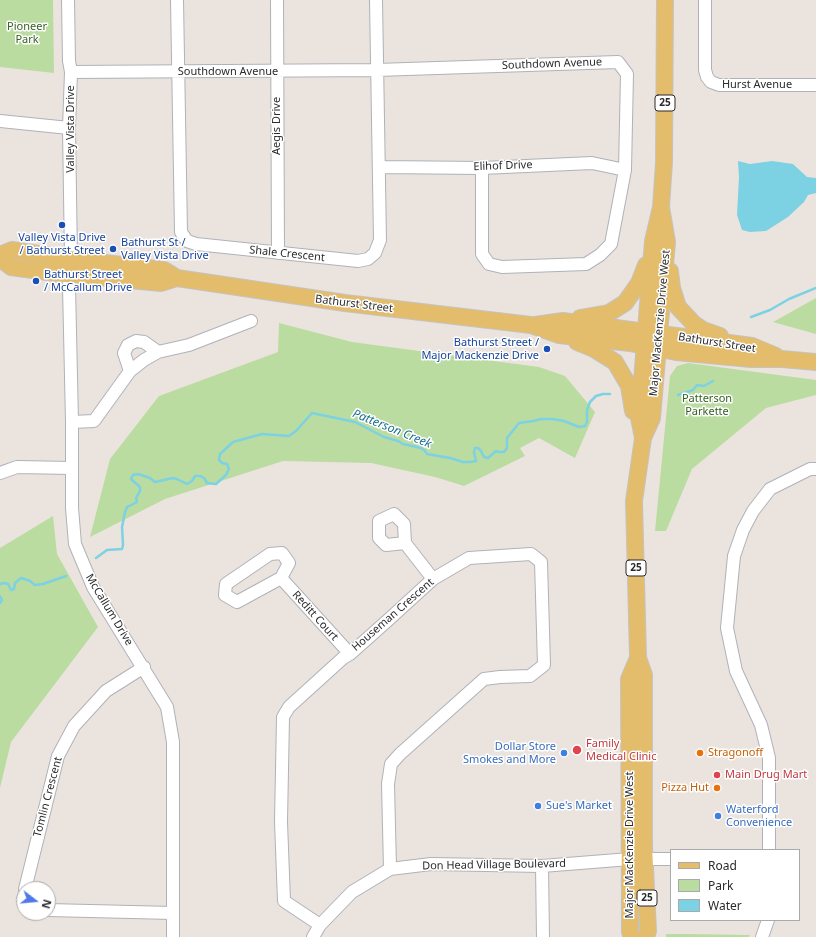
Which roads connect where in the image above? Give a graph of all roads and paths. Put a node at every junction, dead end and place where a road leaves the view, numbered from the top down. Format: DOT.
graph roads {
  1 [pos="68,0"];
  2 [pos="177,0"];
  3 [pos="277,0"];
  4 [pos="376,0"];
  5 [pos="665,0"];
  6 [pos="705,0"];
  7 [pos="377,70"];
  8 [pos="71,72"];
  9 [pos="178,72"];
  10 [pos="277,72"];
  11 [pos="816,85"];
  12 [pos="0,121"];
  13 [pos="69,128"];
  14 [pos="380,167"];
  15 [pos="482,168"];
  16 [pos="625,170"];
  17 [pos="660,245"];
  18 [pos="278,253"];
  19 [pos="0,255"];
  20 [pos="0,258"];
  21 [pos="70,267"];
  22 [pos="251,321"];
  23 [pos="561,328"];
  24 [pos="652,340"];
  25 [pos="752,346"];
  26 [pos="158,352"];
  27 [pos="782,359"];
  28 [pos="816,362"];
  29 [pos="130,371"];
  30 [pos="72,422"];
  31 [pos="72,468"];
  32 [pos="816,469"];
  33 [pos="0,473"];
  34 [pos="638,479"];
  35 [pos="405,543"];
  36 [pos="281,578"];
  37 [pos="433,579"];
  38 [pos="350,654"];
  39 [pos="144,667"];
  40 [pos="769,849"];
  41 [pos="638,859"];
  42 [pos="670,859"];
  43 [pos="542,866"];
  44 [pos="390,869"];
  45 [pos="26,881"];
  46 [pos="56,910"];
  47 [pos="173,913"];
  48 [pos="768,921"];
  49 [pos="320,924"];
  50 [pos="173,937"];
  51 [pos="313,937"];
  52 [pos="543,937"];
  53 [pos="632,937"];
  54 [pos="646,937"];
  55 [pos="762,937"];
  1 -- 8 [label="street, Valley Vista Drive"];
  2 -- 9 [label="street, Shale Crescent"];
  3 -- 10 [label="street, Aegis Drive"];
  4 -- 7 [label="street, Shale Crescent"];
  5 -- 17 [label="main road, Major MacKenzie Drive West / 25"];
  6 -- 11 [label="street, Hurst Avenue"];
  7 -- 10 [label="street, Southdown Avenue"];
  7 -- 14 [label="street, Shale Crescent"];
  7 -- 16 [label="street, Southdown Avenue"];
  8 -- 9 [label="street, Southdown Avenue"];
  8 -- 13 [label="street, Valley Vista Drive"];
  9 -- 10 [label="street, Southdown Avenue"];
  9 -- 18 [label="street, Shale Crescent"];
  10 -- 18 [label="street, Aegis Drive"];
  12 -- 13 [label="street"];
  13 -- 21 [label="street, Valley Vista Drive"];
  14 -- 15 [label="street, Elihof Drive"];
  14 -- 18 [label="street, Shale Crescent"];
  15 -- 16 [label="street, Elihof Drive"];
  15 -- 16 [label="street, Southdown Avenue"];
  17 -- 23 [label="main road"];
  17 -- 24 [label="main road, Major MacKenzie Drive West / 25"];
  17 -- 25 [label="main road"];
  19 -- 21 [label="main road, Bathurst Street"];
  20 -- 21 [label="main road, Bathurst Street"];
  21 -- 23 [label="main road, Bathurst Street"];
  21 -- 30 [label="street, McCallum Drive"];
  22 -- 26 [label="street"];
  23 -- 24 [label="main road, Bathurst Street"];
  23 -- 34 [label="main road"];
  24 -- 25 [label="main road, Bathurst Street"];
  24 -- 27 [label="main road, Bathurst Street"];
  24 -- 34 [label="main road, Major MacKenzie Drive West / 25"];
  25 -- 27 [label="main road, Bathurst Street"];
  26 -- 29 [label="street"];
  26 -- 29 [label="street"];
  27 -- 28 [label="main road, Bathurst Street"];
  29 -- 30 [label="street"];
  30 -- 31 [label="street, McCallum Drive"];
  31 -- 33 [label="street"];
  31 -- 39 [label="street, McCallum Drive"];
  32 -- 40 [label="street"];
  34 -- 41 [label="main road, Major MacKenzie Drive West / 25"];
  35 -- 37 [label="street"];
  36 -- 36 [label="street"];
  36 -- 38 [label="street, Reditt Court"];
  37 -- 38 [label="street, Houseman Crescent"];
  37 -- 44 [label="street, Houseman Crescent"];
  38 -- 49 [label="street, Houseman Crescent"];
  39 -- 45 [label="street, Tomlin Crescent"];
  39 -- 47 [label="street, McCallum Drive"];
  41 -- 42 [label="street, Don Head Village Boulevard"];
  41 -- 43 [label="street, Don Head Village Boulevard"];
  41 -- 53 [label="main road, Major MacKenzie Drive West / 25"];
  41 -- 54 [label="main road, Major MacKenzie Drive West / 25"];
  43 -- 44 [label="street, Don Head Village Boulevard"];
  43 -- 52 [label="street"];
  44 -- 49 [label="street, Don Head Village Boulevard"];
  46 -- 47 [label="street"];
  47 -- 50 [label="street, McCallum Drive"];
  48 -- 55 [label="street"];
  49 -- 51 [label="street, Don Head Village Boulevard"];
}
